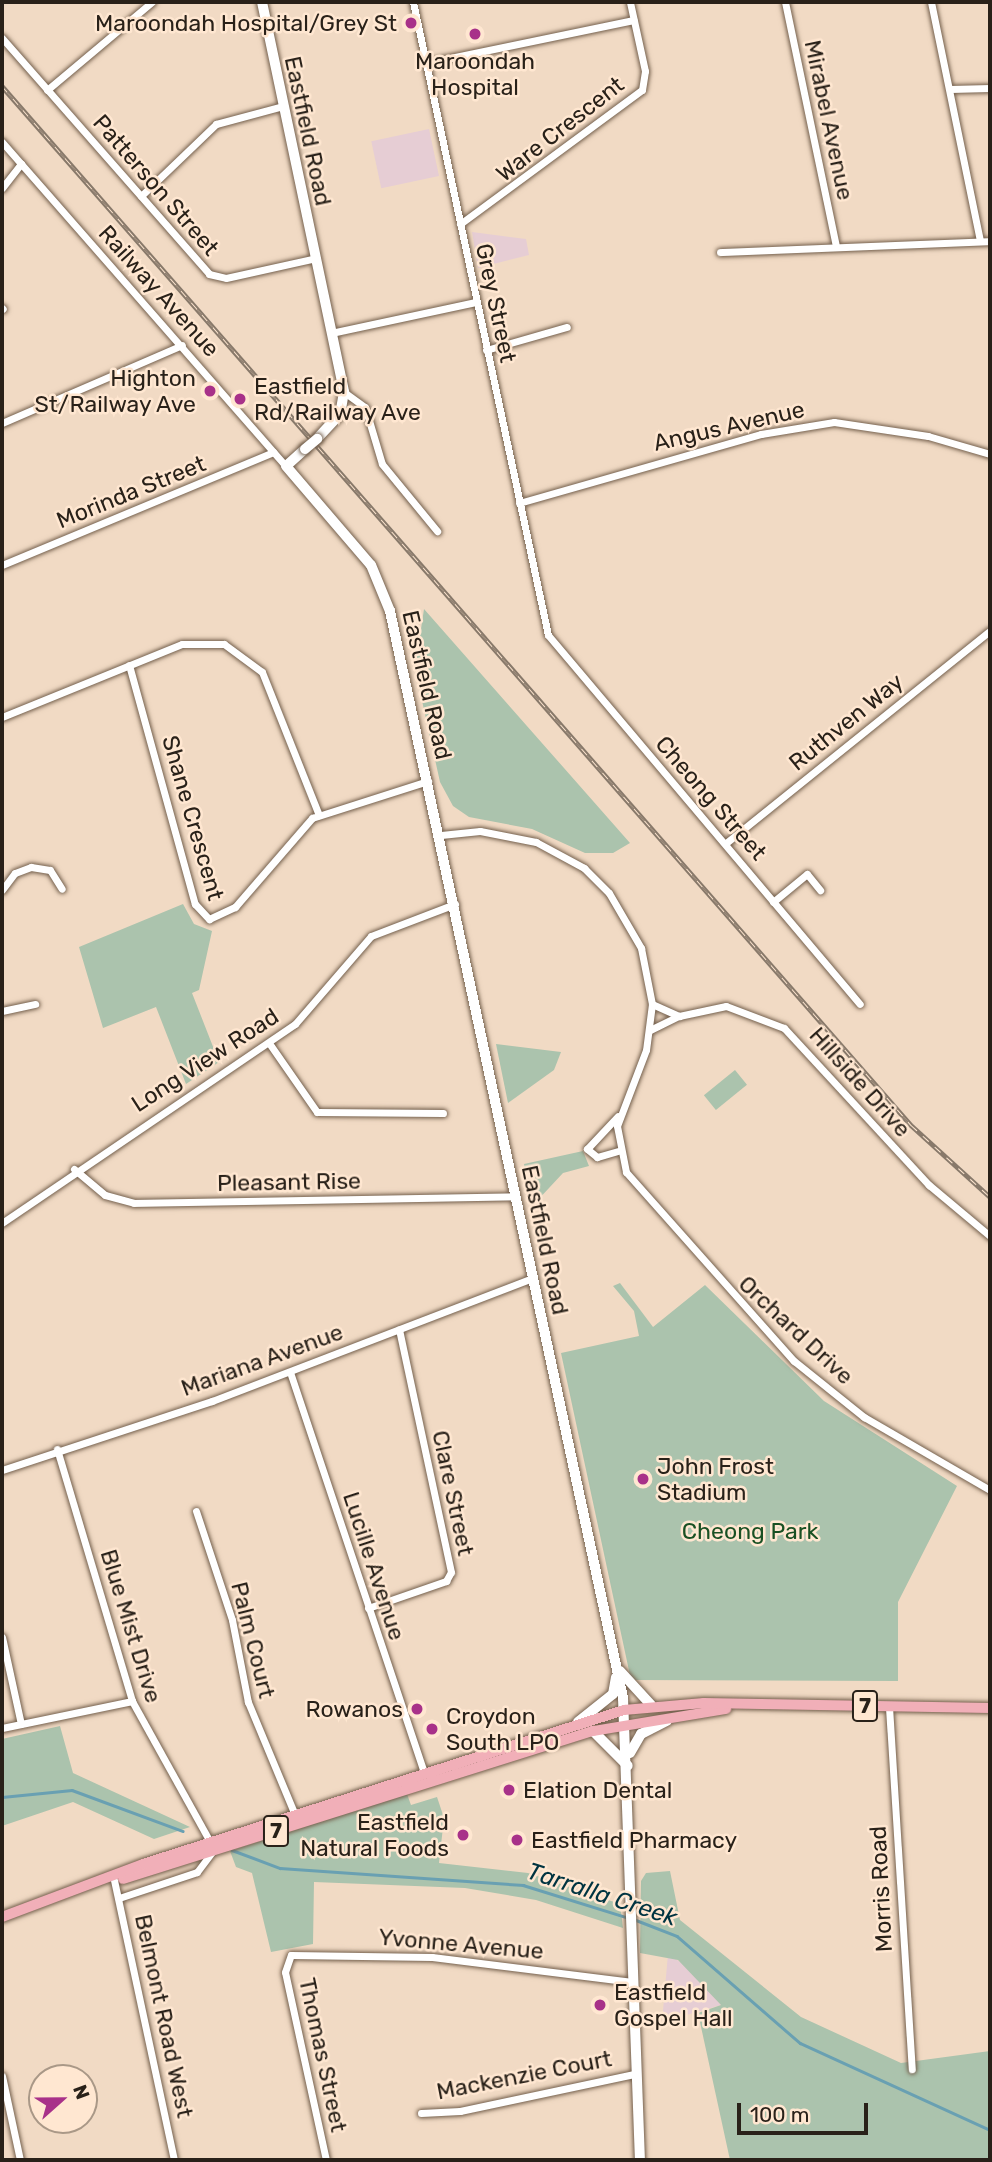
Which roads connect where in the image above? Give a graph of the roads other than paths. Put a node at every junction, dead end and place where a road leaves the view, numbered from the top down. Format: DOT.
graph roads {
  1 [pos="152,2"];
  2 [pos="262,2"];
  3 [pos="413,2"];
  4 [pos="630,2"];
  5 [pos="785,2"];
  6 [pos="931,2"];
  7 [pos="634,20"];
  8 [pos="2,38"];
  9 [pos="426,63"];
  10 [pos="990,88"];
  11 [pos="950,89"];
  12 [pos="47,90"];
  13 [pos="283,106"];
  14 [pos="2,142"];
  15 [pos="21,164"];
  16 [pos="2,188"];
  17 [pos="141,196"];
  18 [pos="460,224"];
  19 [pos="980,241"];
  20 [pos="990,241"];
  21 [pos="836,246"];
  22 [pos="720,252"];
  23 [pos="316,258"];
  24 [pos="476,302"];
  25 [pos="567,327"];
  26 [pos="331,333"];
  27 [pos="182,345"];
  28 [pos="486,351"];
  29 [pos="344,392"];
  30 [pos="2,423"];
  31 [pos="273,452"];
  32 [pos="990,454"];
  33 [pos="285,466"];
  34 [pos="519,503"];
  35 [pos="437,531"];
  36 [pos="2,565"];
  37 [pos="542,612"];
  38 [pos="990,631"];
  39 [pos="130,665"];
  40 [pos="2,717"];
  41 [pos="429,780"];
  42 [pos="319,815"];
  43 [pos="441,835"];
  44 [pos="726,844"];
  45 [pos="62,889"];
  46 [pos="2,890"];
  47 [pos="820,890"];
  48 [pos="774,902"];
  49 [pos="455,904"];
  50 [pos="36,1003"];
  51 [pos="652,1004"];
  52 [pos="860,1004"];
  53 [pos="2,1011"];
  54 [pos="679,1016"];
  55 [pos="650,1030"];
  56 [pos="270,1043"];
  57 [pos="443,1114"];
  58 [pos="618,1116"];
  59 [pos="618,1151"];
  60 [pos="74,1169"];
  61 [pos="516,1196"];
  62 [pos="2,1223"];
  63 [pos="990,1236"];
  64 [pos="533,1278"];
  65 [pos="399,1330"];
  66 [pos="290,1372"];
  67 [pos="57,1449"];
  68 [pos="2,1470"];
  69 [pos="990,1490"];
  70 [pos="196,1511"];
  71 [pos="368,1608"];
  72 [pos="2,1637"];
  73 [pos="616,1665"];
  74 [pos="132,1701"];
  75 [pos="651,1705"];
  76 [pos="740,1706"];
  77 [pos="889,1707"];
  78 [pos="990,1708"];
  79 [pos="624,1710"];
  80 [pos="677,1717"];
  81 [pos="579,1723"];
  82 [pos="625,1723"];
  83 [pos="21,1724"];
  84 [pos="2,1728"];
  85 [pos="593,1731"];
  86 [pos="628,1763"];
  87 [pos="424,1772"];
  88 [pos="437,1780"];
  89 [pos="295,1815"];
  90 [pos="212,1847"];
  91 [pos="114,1880"];
  92 [pos="119,1898"];
  93 [pos="2,1917"];
  94 [pos="287,1958"];
  95 [pos="632,1982"];
  96 [pos="912,2069"];
  97 [pos="634,2074"];
  98 [pos="2,2076"];
  99 [pos="421,2113"];
  100 [pos="20,2160"];
  101 [pos="174,2160"];
  102 [pos="326,2160"];
  103 [pos="640,2160"];
  1 -- 12 [label="street"];
  2 -- 13 [label="main road, Eastfield Road"];
  3 -- 9 [label="street, Grey Street"];
  4 -- 7 [label="street, Ware Crescent"];
  5 -- 21 [label="street, Mirabel Avenue"];
  6 -- 11 [label="street"];
  7 -- 9 [label="street"];
  7 -- 18 [label="street, Ware Crescent"];
  8 -- 12 [label="street, Patterson Street"];
  9 -- 18 [label="street, Grey Street"];
  10 -- 11 [label="street"];
  11 -- 19 [label="street"];
  12 -- 17 [label="street, Patterson Street"];
  13 -- 17 [label="street"];
  13 -- 23 [label="main road, Eastfield Road"];
  14 -- 15 [label="street, Railway Avenue"];
  15 -- 16 [label="street"];
  15 -- 27 [label="street, Railway Avenue"];
  17 -- 23 [label="street, Patterson Street"];
  18 -- 24 [label="street, Grey Street"];
  19 -- 20 [label="street"];
  19 -- 21 [label="street"];
  21 -- 22 [label="street"];
  23 -- 26 [label="main road, Eastfield Road"];
  24 -- 26 [label="street"];
  24 -- 28 [label="street, Grey Street"];
  25 -- 28 [label="street"];
  26 -- 29 [label="main road, Eastfield Road"];
  27 -- 30 [label="street"];
  27 -- 31 [label="street, Railway Avenue"];
  28 -- 34 [label="street, Grey Street"];
  29 -- 33 [label="main road, bridge"];
  29 -- 35 [label="street"];
  31 -- 33 [label="street, Railway Avenue"];
  31 -- 36 [label="street, Morinda Street"];
  32 -- 34 [label="street, Angus Avenue"];
  33 -- 41 [label="main road, Eastfield Road"];
  34 -- 37 [label="street, Grey Street"];
  37 -- 44 [label="street, Cheong Street"];
  38 -- 44 [label="street, Ruthven Way"];
  39 -- 40 [label="street"];
  39 -- 42 [label="street"];
  39 -- 42 [label="street, Shane Crescent"];
  41 -- 42 [label="street, Shane Crescent"];
  41 -- 43 [label="main road, Eastfield Road"];
  43 -- 49 [label="main road, Eastfield Road"];
  43 -- 51 [label="street"];
  44 -- 48 [label="street, Cheong Street"];
  45 -- 46 [label="street"];
  47 -- 48 [label="street"];
  48 -- 52 [label="street, Cheong Street"];
  49 -- 56 [label="street, Long View Road"];
  49 -- 61 [label="main road, Eastfield Road"];
  50 -- 53 [label="street"];
  51 -- 54 [label="street"];
  51 -- 55 [label="street"];
  54 -- 55 [label="street, Hillside Drive"];
  54 -- 63 [label="street, Hillside Drive"];
  55 -- 58 [label="street"];
  56 -- 57 [label="street"];
  56 -- 60 [label="street, Long View Road"];
  58 -- 59 [label="street"];
  58 -- 59 [label="street"];
  59 -- 69 [label="street, Orchard Drive"];
  60 -- 61 [label="street, Pleasant Rise"];
  60 -- 62 [label="street, Long View Road"];
  61 -- 64 [label="main road, Eastfield Road"];
  64 -- 65 [label="street, Mariana Avenue"];
  64 -- 73 [label="main road, Eastfield Road"];
  65 -- 66 [label="street, Mariana Avenue"];
  65 -- 71 [label="street, Clare Street"];
  66 -- 67 [label="street, Mariana Avenue"];
  66 -- 71 [label="street, Lucille Avenue"];
  67 -- 68 [label="street, Mariana Avenue"];
  67 -- 74 [label="street, Blue Mist Drive"];
  70 -- 89 [label="street, Palm Court"];
  71 -- 87 [label="street, Lucille Avenue"];
  72 -- 83 [label="street"];
  73 -- 75 [label="main road"];
  73 -- 79 [label="main road, Eastfield Road"];
  73 -- 81 [label="main road"];
  74 -- 83 [label="street"];
  74 -- 90 [label="street, Blue Mist Drive"];
  75 -- 76 [label="main road, 7"];
  75 -- 79 [label="main road, 7"];
  76 -- 77 [label="main road, 7"];
  76 -- 80 [label="main road, 7"];
  77 -- 78 [label="main road, 7"];
  77 -- 96 [label="street, Morris Road"];
  79 -- 81 [label="main road, 7"];
  79 -- 82 [label="main road, Eastfield Road"];
  80 -- 82 [label="main road, 7"];
  80 -- 86 [label="main road"];
  81 -- 87 [label="main road, 7"];
  82 -- 85 [label="main road, 7"];
  82 -- 86 [label="main road, Eastfield Road"];
  83 -- 84 [label="street"];
  85 -- 86 [label="main road"];
  85 -- 88 [label="main road, 7"];
  86 -- 95 [label="main road, Eastfield Road"];
  87 -- 88 [label="main road"];
  87 -- 89 [label="main road, 7"];
  88 -- 90 [label="main road, 7"];
  89 -- 90 [label="main road, 7"];
  90 -- 91 [label="main road, 7"];
  90 -- 92 [label="street"];
  91 -- 92 [label="street, Belmont Road West"];
  91 -- 93 [label="main road, 7"];
  92 -- 101 [label="street, Belmont Road West"];
  94 -- 95 [label="street, Yvonne Avenue"];
  94 -- 102 [label="street, Thomas Street"];
  95 -- 97 [label="main road, Eastfield Road"];
  97 -- 99 [label="street, Mackenzie Court"];
  97 -- 103 [label="main road, Eastfield Road"];
  98 -- 100 [label="street"];
}
